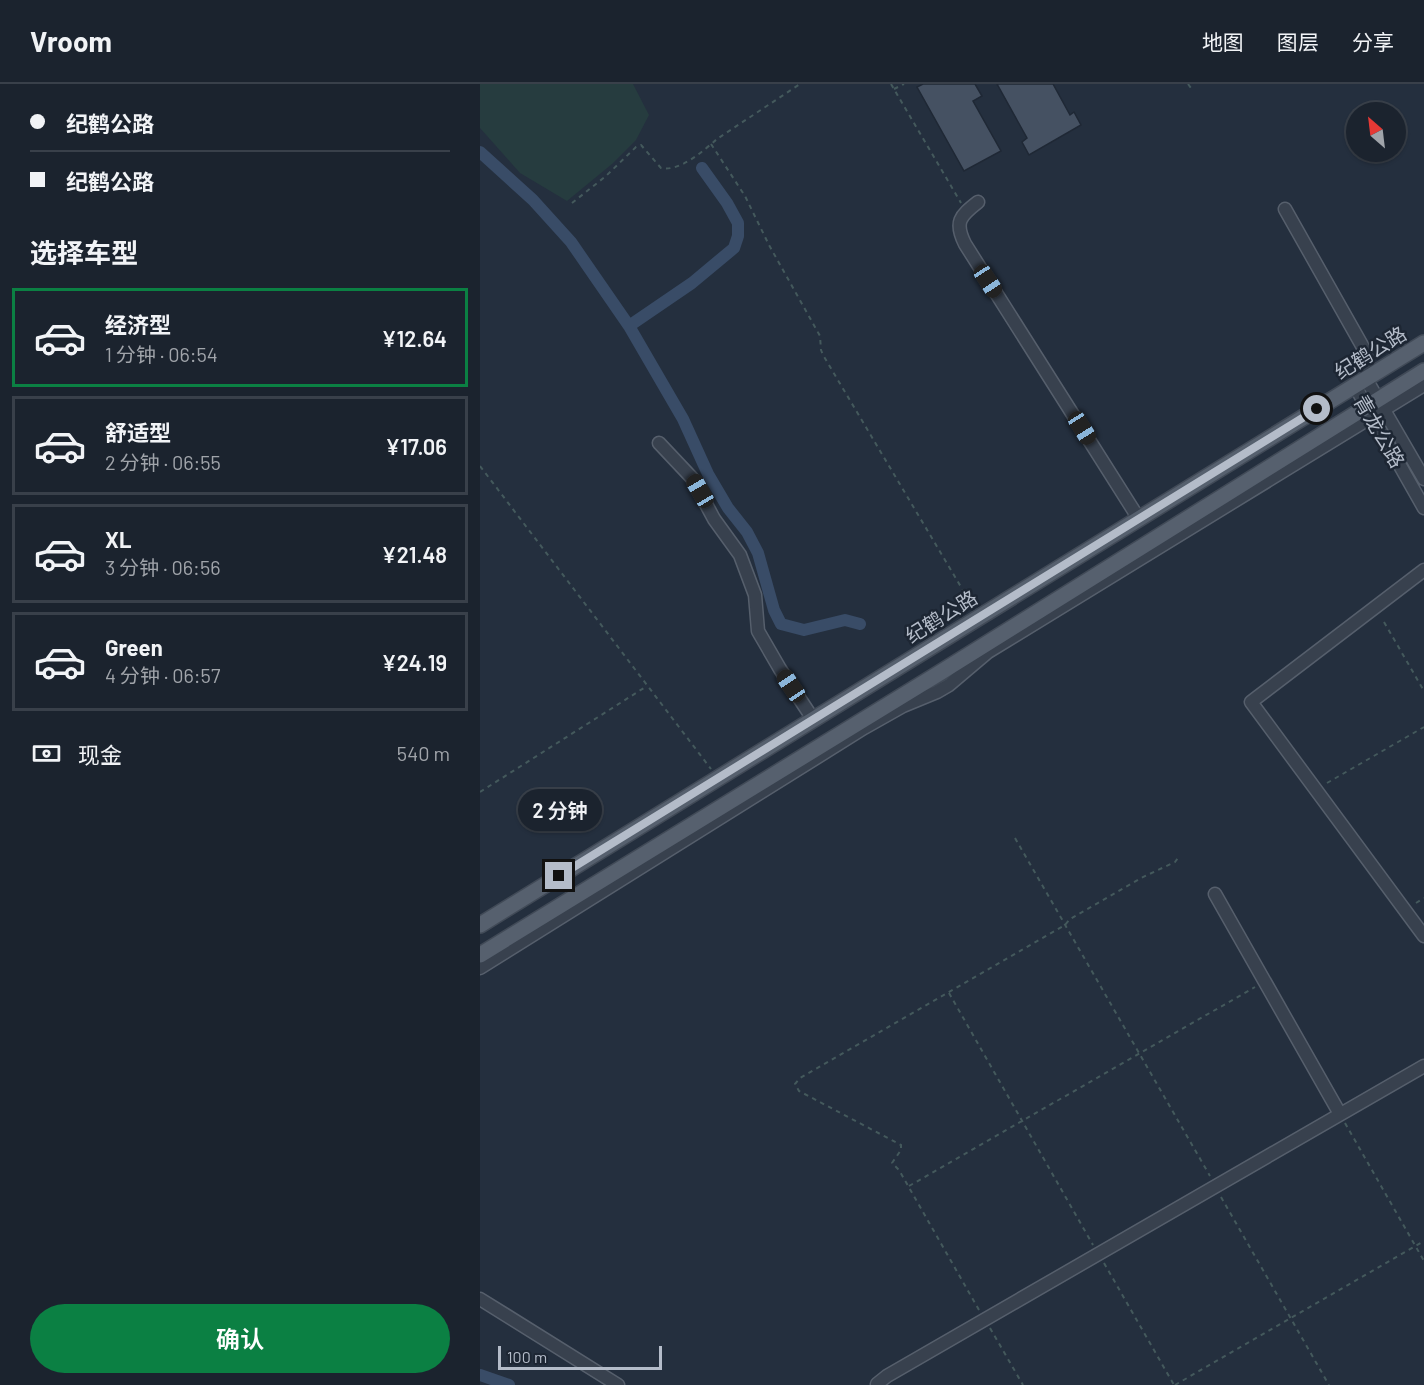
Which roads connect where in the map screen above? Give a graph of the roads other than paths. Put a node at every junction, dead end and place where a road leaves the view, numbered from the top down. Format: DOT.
graph roads {
  1 [pos="978,202"];
  2 [pos="1285,209"];
  3 [pos="1424,343"];
  4 [pos="1424,371"];
  5 [pos="1360,382"];
  6 [pos="1424,386"];
  7 [pos="1376,409"];
  8 [pos="659,443"];
  9 [pos="1424,479"];
  10 [pos="1424,508"];
  11 [pos="1139,519"];
  12 [pos="1424,570"];
  13 [pos="813,719"];
  14 [pos="1215,894"];
  15 [pos="480,925"];
  16 [pos="1424,936"];
  17 [pos="480,955"];
  18 [pos="480,968"];
  19 [pos="1424,1066"];
  20 [pos="1340,1114"];
  21 [pos="481,1299"];
  22 [pos="878,1384"];
  23 [pos="618,1385"];
  1 -- 11 [label="street"];
  2 -- 5 [label="street"];
  3 -- 5 [label="main road, 纪鹤公路"];
  4 -- 7 [label="main road"];
  5 -- 7 [label="street, 青龙公路"];
  5 -- 11 [label="main road, 纪鹤公路"];
  6 -- 7 [label="street"];
  7 -- 9 [label="street, 青龙公路"];
  7 -- 10 [label="street, 青龙公路"];
  7 -- 17 [label="main road"];
  7 -- 18 [label="street"];
  8 -- 13 [label="street"];
  11 -- 13 [label="main road, 纪鹤公路"];
  12 -- 16 [label="street"];
  13 -- 15 [label="main road, 纪鹤公路"];
  14 -- 20 [label="street"];
  19 -- 20 [label="street"];
  20 -- 22 [label="street"];
  21 -- 23 [label="street"];
}
